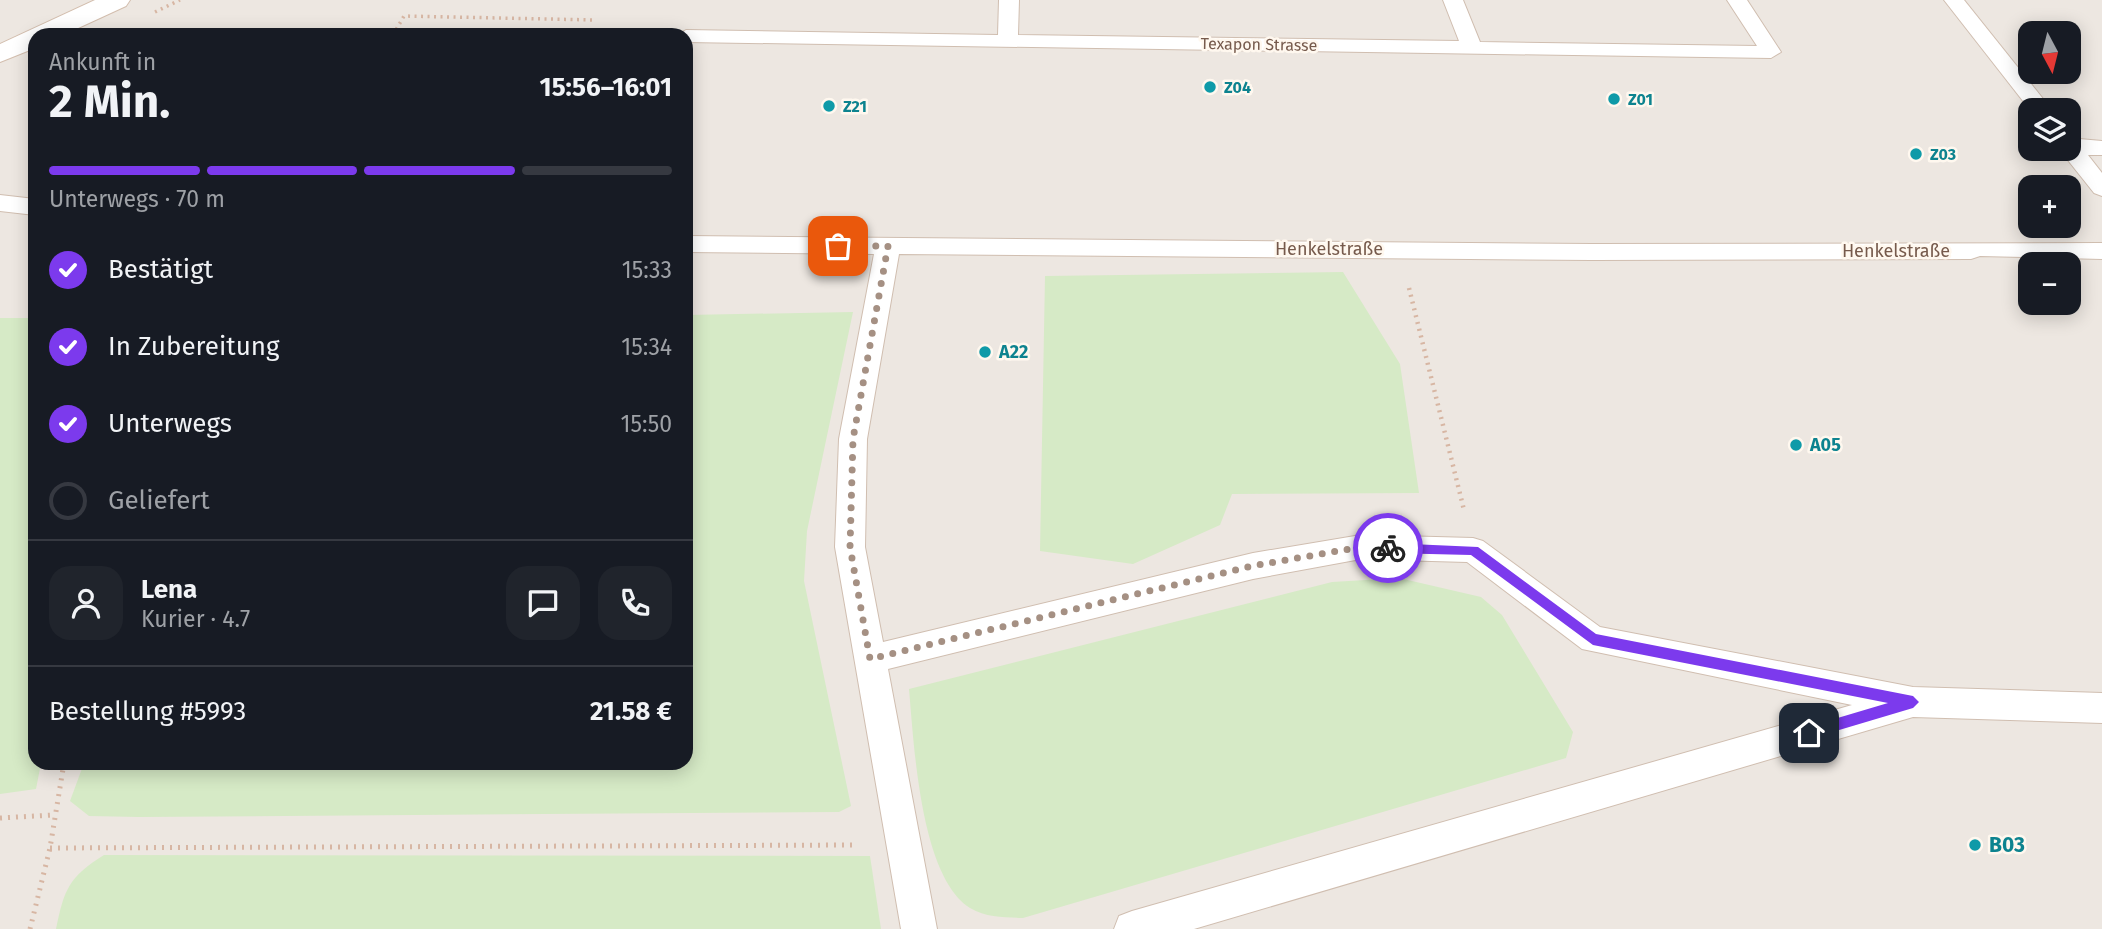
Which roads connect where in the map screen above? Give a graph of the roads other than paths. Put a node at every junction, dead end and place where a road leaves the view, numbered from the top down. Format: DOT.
graph roads {
  1 [pos="117,0"];
  2 [pos="1009,0"];
  3 [pos="1453,0"];
  4 [pos="1737,0"];
  5 [pos="1954,0"];
  6 [pos="56,28"];
  7 [pos="693,36"];
  8 [pos="28,41"];
  9 [pos="1008,41"];
  10 [pos="1472,47"];
  11 [pos="0,54"];
  12 [pos="2032,98"];
  13 [pos="2081,147"];
  14 [pos="2102,148"];
  15 [pos="2081,161"];
  16 [pos="2102,188"];
  17 [pos="0,203"];
  18 [pos="28,205"];
  19 [pos="693,244"];
  20 [pos="888,246"];
  21 [pos="2102,251"];
  22 [pos="870,659"];
  23 [pos="1913,702"];
  24 [pos="2102,708"];
  25 [pos="919,929"];
  26 [pos="1132,929"];
  1 -- 6 [label="street"];
  2 -- 9 [label="lane"];
  3 -- 10 [label="lane"];
  4 -- 10 [label="lane, Texapon Strasse"];
  5 -- 12 [label="lane"];
  7 -- 9 [label="lane, Texapon Strasse"];
  8 -- 11 [label="street"];
  9 -- 10 [label="lane, Texapon Strasse"];
  13 -- 14 [label="lane"];
  15 -- 16 [label="lane"];
  17 -- 18 [label="lane"];
  19 -- 20 [label="lane, Henkelstraße"];
  20 -- 21 [label="lane, Henkelstraße"];
  20 -- 22 [label="lane"];
  22 -- 23 [label="lane"];
  22 -- 25 [label="lane"];
  23 -- 24 [label="lane"];
  23 -- 26 [label="lane"];
}
